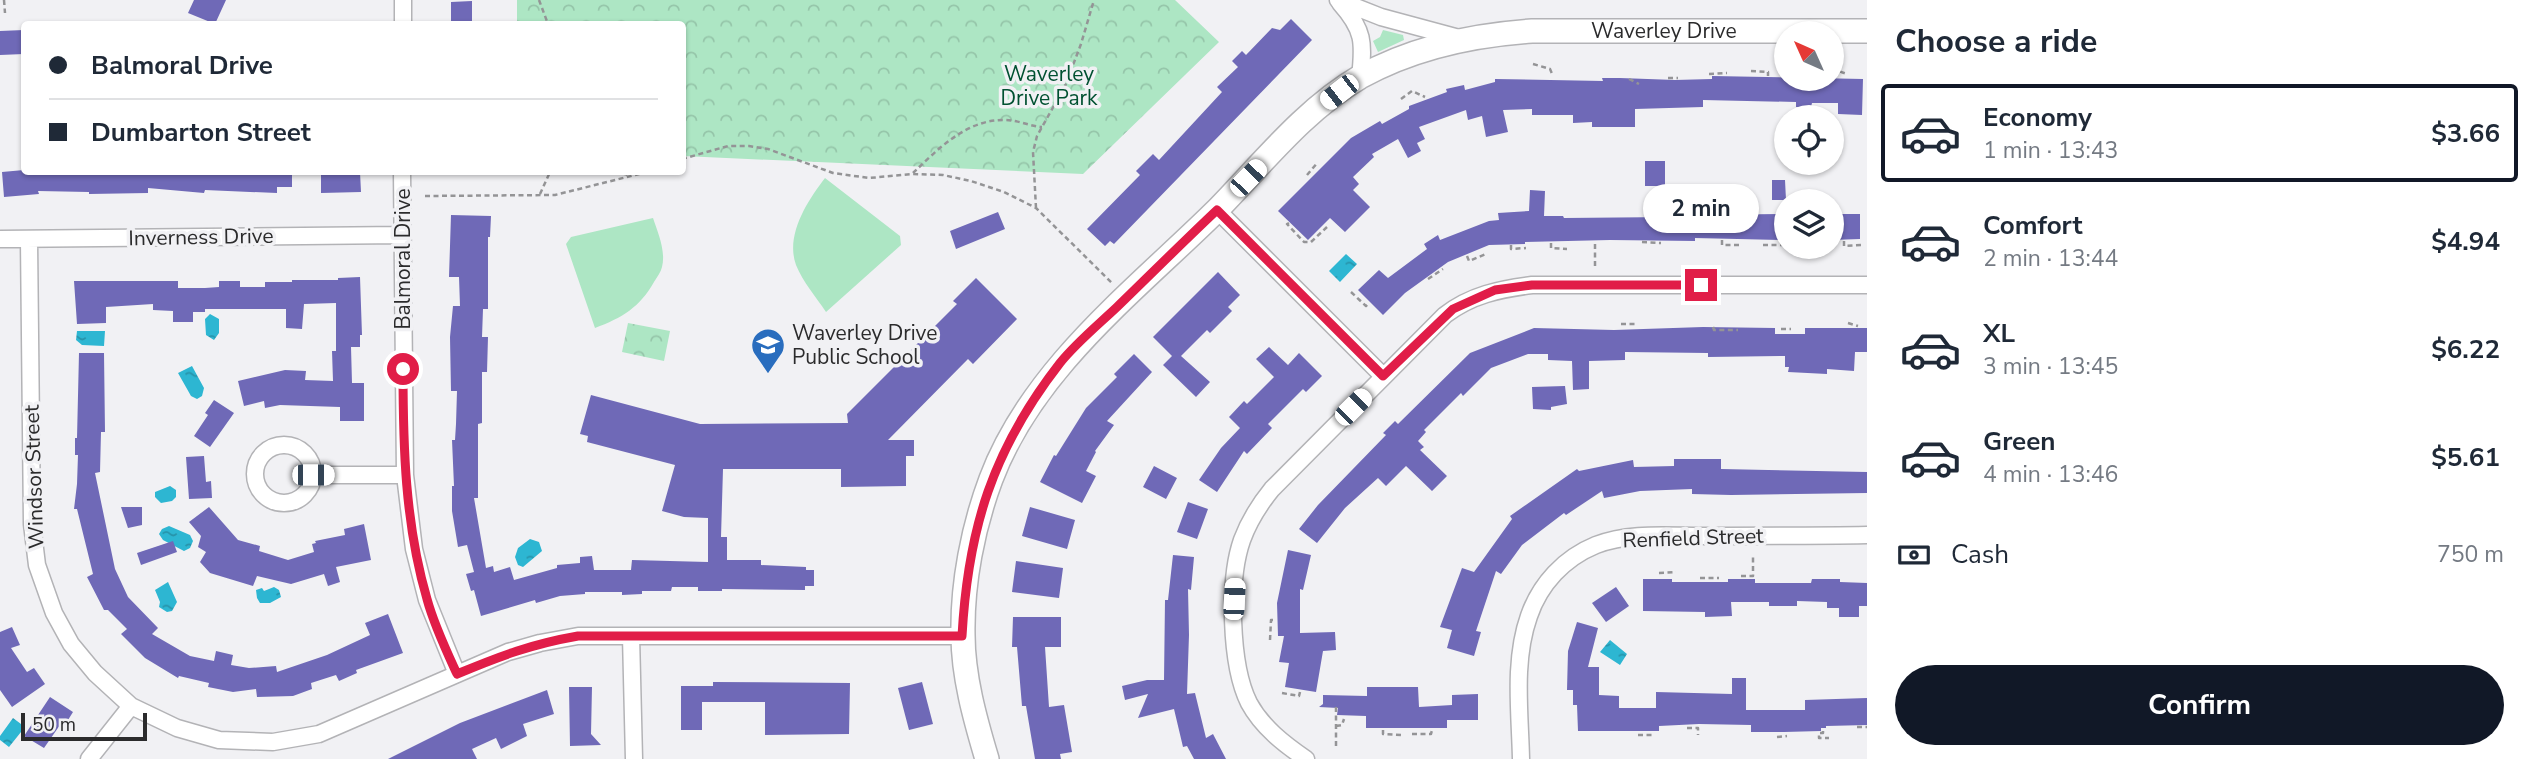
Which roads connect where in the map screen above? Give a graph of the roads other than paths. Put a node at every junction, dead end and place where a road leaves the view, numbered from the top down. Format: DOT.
graph roads {
  1 [pos="403,0"];
  2 [pos="1338,0"];
  3 [pos="403,21"];
  4 [pos="1867,31"];
  5 [pos="1462,39"];
  6 [pos="1360,78"];
  7 [pos="402,175"];
  8 [pos="1217,210"];
  9 [pos="402,235"];
  10 [pos="0,239"];
  11 [pos="29,240"];
  12 [pos="1867,285"];
  13 [pos="1383,376"];
  14 [pos="313,475"];
  15 [pos="405,475"];
  16 [pos="1867,536"];
  17 [pos="631,636"];
  18 [pos="962,636"];
  19 [pos="457,674"];
  20 [pos="131,706"];
  21 [pos="89,759"];
  22 [pos="634,759"];
  23 [pos="987,759"];
  24 [pos="1306,759"];
  25 [pos="1521,759"];
  1 -- 3 [label="street"];
  2 -- 5 [label="street, Waverley Drive"];
  2 -- 6 [label="street"];
  4 -- 5 [label="street, Waverley Drive"];
  5 -- 6 [label="street, Waverley Drive"];
  6 -- 8 [label="street, Waverley Drive"];
  7 -- 9 [label="street, Balmoral Drive"];
  8 -- 13 [label="street"];
  8 -- 18 [label="street, Waverley Drive"];
  9 -- 11 [label="street, Inverness Drive"];
  9 -- 15 [label="street, Balmoral Drive"];
  10 -- 11 [label="street, Inverness Drive"];
  11 -- 20 [label="street, Windsor Street"];
  12 -- 13 [label="street"];
  13 -- 24 [label="street"];
  14 -- 15 [label="street"];
  15 -- 19 [label="street, Balmoral Drive"];
  16 -- 25 [label="street, Renfield Street"];
  17 -- 18 [label="street, Windsor Street"];
  17 -- 19 [label="street, Windsor Street"];
  17 -- 22 [label="street"];
  18 -- 23 [label="street, Waverley Drive"];
  19 -- 20 [label="street, Windsor Street"];
  20 -- 21 [label="street"];
}
